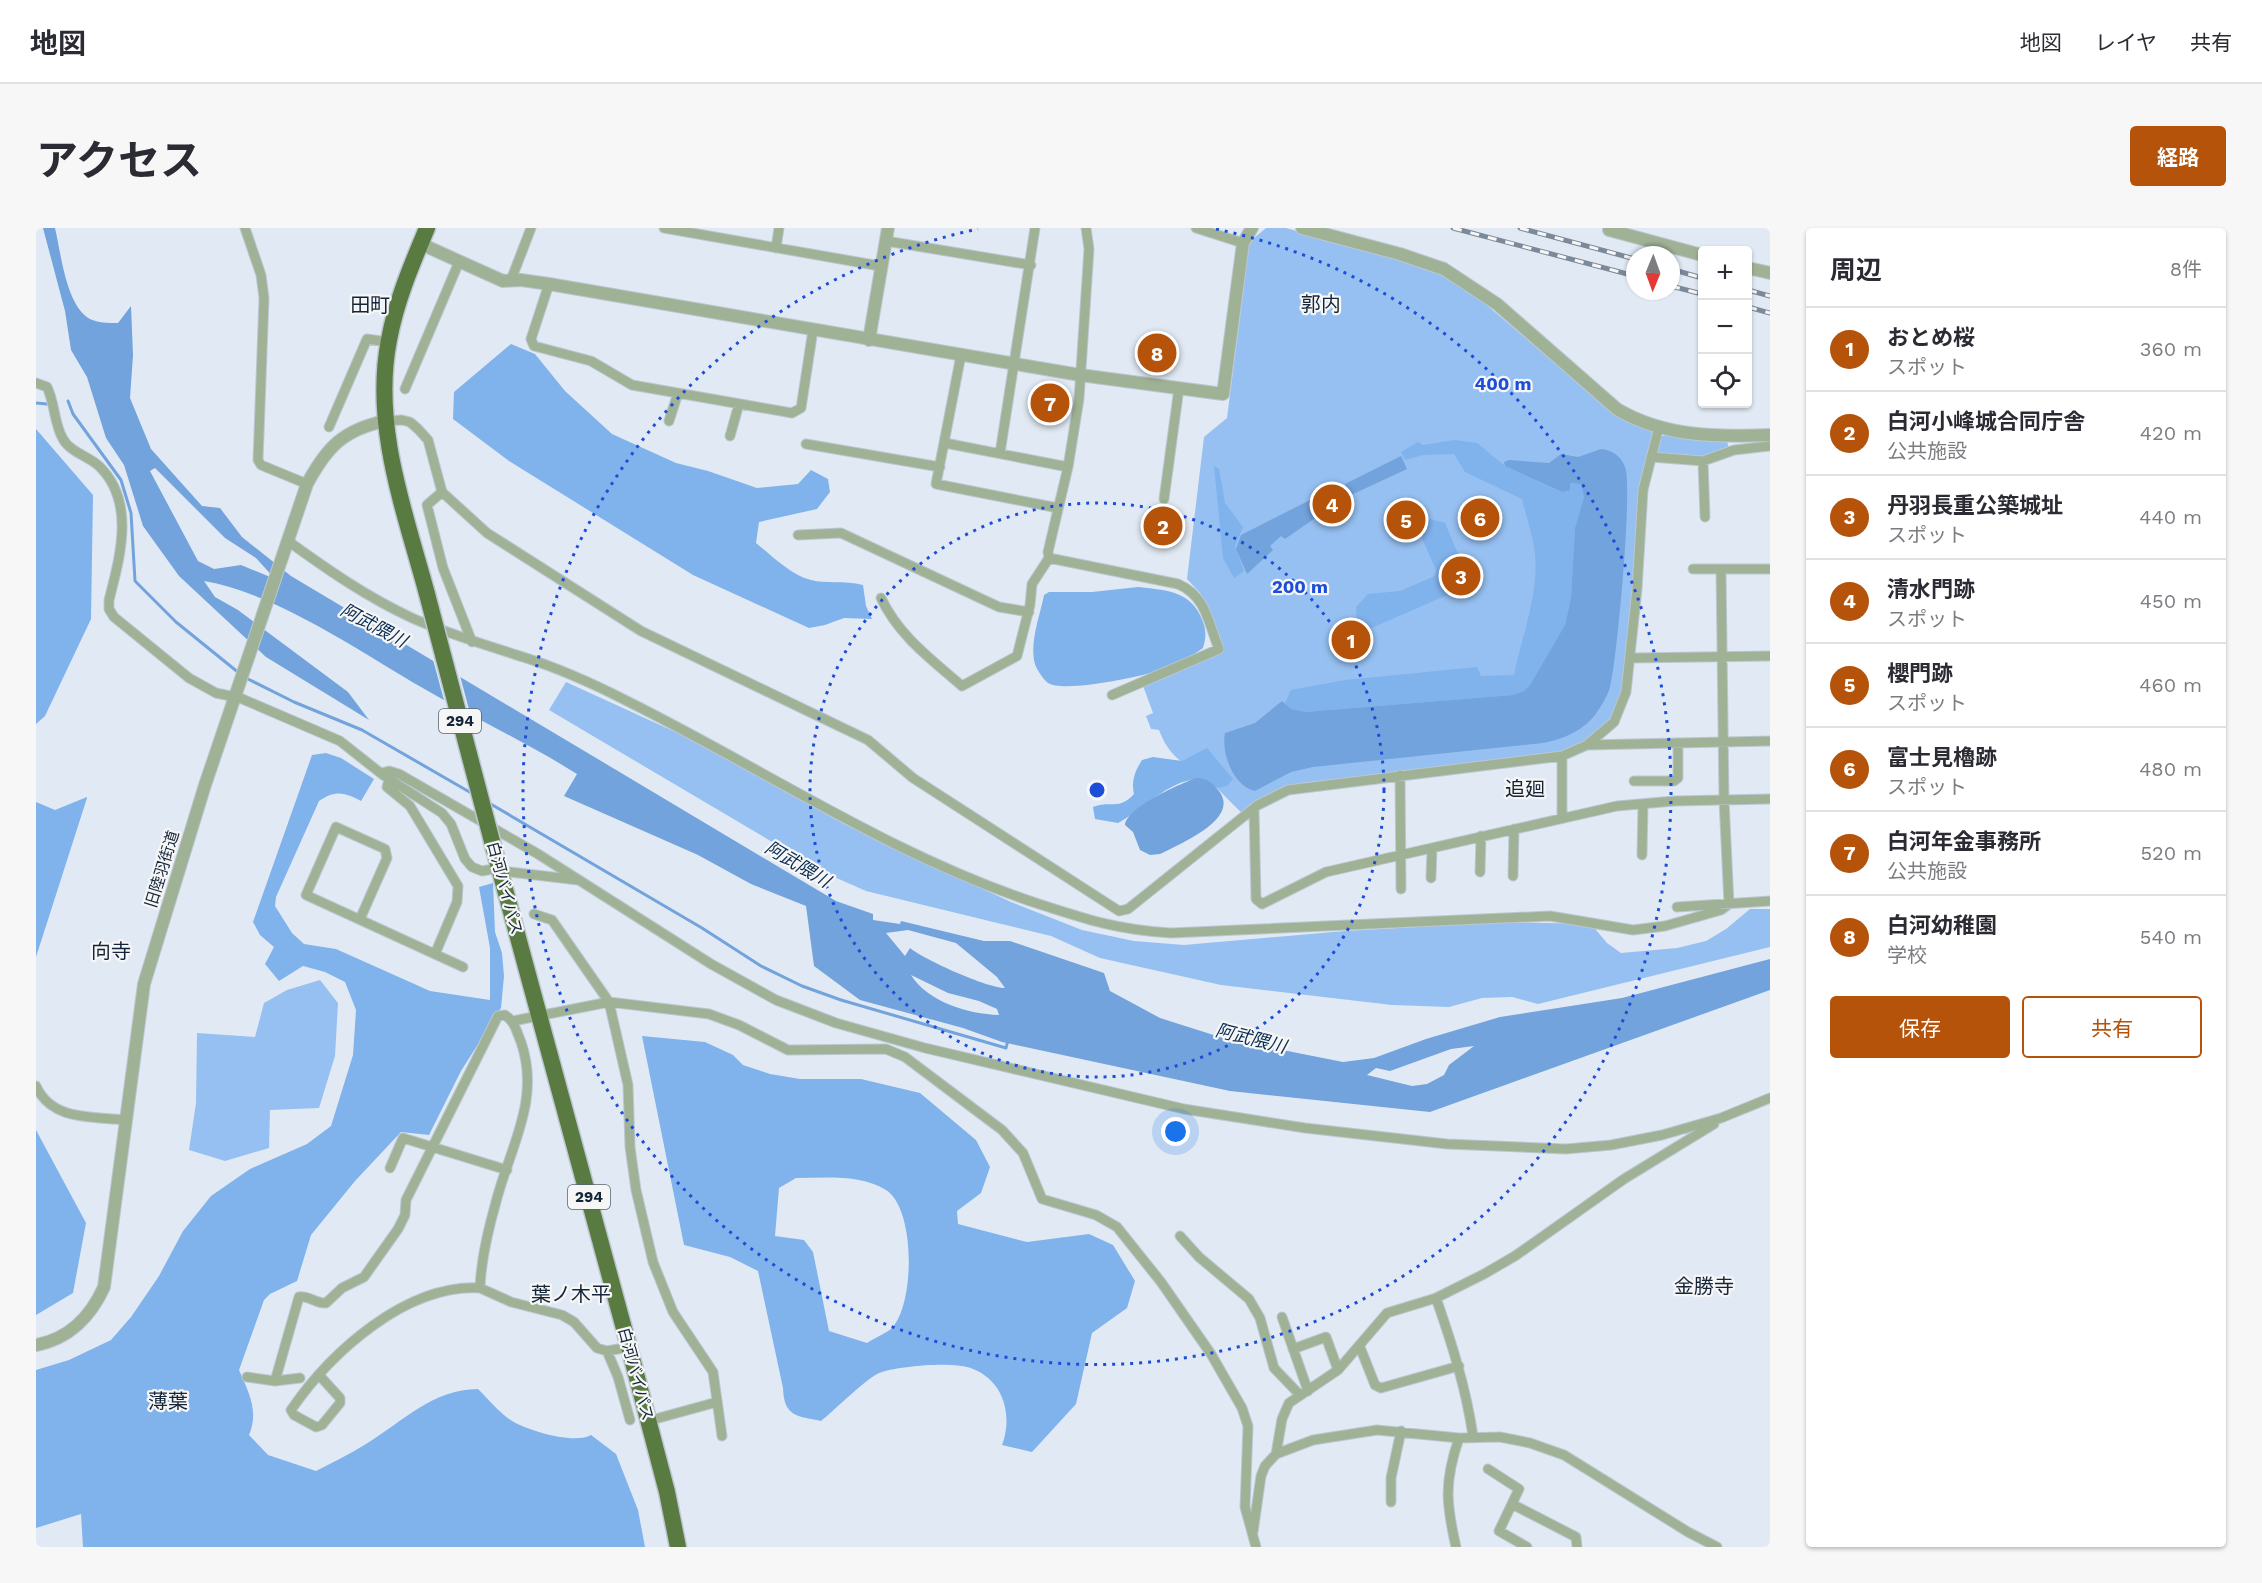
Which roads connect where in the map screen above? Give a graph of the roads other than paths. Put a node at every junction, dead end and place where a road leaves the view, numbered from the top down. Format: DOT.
graph roads {
  1 [pos="245,228"];
  2 [pos="427,228"];
  3 [pos="531,228"];
  4 [pos="664,228"];
  5 [pos="722,228"];
  6 [pos="779,228"];
  7 [pos="888,228"];
  8 [pos="1035,228"];
  9 [pos="1086,228"];
  10 [pos="1196,228"];
  11 [pos="1252,228"];
  12 [pos="1302,228"];
  13 [pos="1609,230"];
  14 [pos="720,238"];
  15 [pos="886,241"];
  16 [pos="1243,243"];
  17 [pos="421,244"];
  18 [pos="776,248"];
  19 [pos="1698,254"];
  20 [pos="459,262"];
  21 [pos="1031,265"];
  22 [pos="880,266"];
  23 [pos="1752,269"];
  24 [pos="1770,273"];
  25 [pos="511,280"];
  26 [pos="549,284"];
  27 [pos="813,330"];
  28 [pos="868,340"];
  29 [pos="388,342"];
  30 [pos="961,355"];
  31 [pos="1015,365"];
  32 [pos="1080,375"];
  33 [pos="36,382"];
  34 [pos="1179,388"];
  35 [pos="405,389"];
  36 [pos="678,393"];
  37 [pos="739,404"];
  38 [pos="385,421"];
  39 [pos="669,421"];
  40 [pos="329,427"];
  41 [pos="1659,427"];
  42 [pos="1770,435"];
  43 [pos="730,436"];
  44 [pos="1733,436"];
  45 [pos="945,442"];
  46 [pos="806,444"];
  47 [pos="1770,446"];
  48 [pos="1734,450"];
  49 [pos="1000,453"];
  50 [pos="1651,457"];
  51 [pos="1704,461"];
  52 [pos="940,467"];
  53 [pos="1068,467"];
  54 [pos="307,484"];
  55 [pos="442,492"];
  56 [pos="1164,499"];
  57 [pos="1058,508"];
  58 [pos="1705,517"];
  59 [pos="798,535"];
  60 [pos="287,543"];
  61 [pos="1050,558"];
  62 [pos="1693,569"];
  63 [pos="1721,569"];
  64 [pos="1770,569"];
  65 [pos="881,598"];
  66 [pos="1029,612"];
  67 [pos="472,642"];
  68 [pos="1770,656"];
  69 [pos="1723,657"];
  70 [pos="1630,658"];
  71 [pos="236,692"];
  72 [pos="1112,695"];
  73 [pos="1770,741"];
  74 [pos="1723,742"];
  75 [pos="1678,743"];
  76 [pos="1587,745"];
  77 [pos="1562,756"];
  78 [pos="1400,775"];
  79 [pos="385,776"];
  80 [pos="1634,781"];
  81 [pos="1770,799"];
  82 [pos="1724,800"];
  83 [pos="1643,804"];
  84 [pos="1254,808"];
  85 [pos="1562,818"];
  86 [pos="1514,829"];
  87 [pos="1480,836"];
  88 [pos="1431,848"];
  89 [pos="1402,854"];
  90 [pos="1642,855"];
  91 [pos="500,871"];
  92 [pos="1480,872"];
  93 [pos="1513,876"];
  94 [pos="1431,878"];
  95 [pos="580,880"];
  96 [pos="1401,889"];
  97 [pos="1770,901"];
  98 [pos="1729,904"];
  99 [pos="1677,907"];
  100 [pos="534,914"];
  101 [pos="360,919"];
  102 [pos="435,954"];
  103 [pos="463,967"];
  104 [pos="609,1002"];
  105 [pos="539,1015"];
  106 [pos="513,1021"];
  107 [pos="36,1086"];
  108 [pos="1770,1098"];
  109 [pos="1721,1118"];
  110 [pos="125,1120"];
  111 [pos="433,1148"];
  112 [pos="390,1168"];
  113 [pos="507,1170"];
  114 [pos="1180,1236"];
  115 [pos="480,1288"];
  116 [pos="1436,1298"];
  117 [pos="1282,1317"];
  118 [pos="36,1345"];
  119 [pos="629,1347"];
  120 [pos="1360,1347"];
  121 [pos="1293,1349"];
  122 [pos="607,1351"];
  123 [pos="1459,1366"];
  124 [pos="1338,1370"];
  125 [pos="319,1375"];
  126 [pos="247,1377"];
  127 [pos="300,1378"];
  128 [pos="275,1381"];
  129 [pos="1303,1393"];
  130 [pos="717,1402"];
  131 [pos="630,1420"];
  132 [pos="648,1421"];
  133 [pos="1401,1431"];
  134 [pos="722,1436"];
  135 [pos="1473,1436"];
  136 [pos="1460,1438"];
  137 [pos="1276,1454"];
  138 [pos="1488,1469"];
  139 [pos="1391,1502"];
  140 [pos="1512,1504"];
  141 [pos="1252,1534"];
  142 [pos="678,1547"];
  143 [pos="1256,1547"];
  144 [pos="1456,1547"];
  145 [pos="1527,1547"];
  146 [pos="1577,1547"];
  147 [pos="1717,1547"];
  1 -- 54 [label="street"];
  2 -- 17 [label="highway, 白河バイパス / 294"];
  3 -- 25 [label="street"];
  4 -- 14 [label="street"];
  5 -- 14 [label="street"];
  6 -- 18 [label="street"];
  7 -- 15 [label="street"];
  8 -- 21 [label="street"];
  9 -- 32 [label="street"];
  10 -- 16 [label="street"];
  11 -- 16 [label="street"];
  12 -- 41 [label="street"];
  13 -- 19 [label="street"];
  14 -- 18 [label="street"];
  15 -- 21 [label="street"];
  15 -- 22 [label="street"];
  16 -- 34 [label="street"];
  17 -- 20 [label="street"];
  17 -- 29 [label="highway, 白河バイパス / 294"];
  18 -- 22 [label="street"];
  20 -- 25 [label="street"];
  20 -- 35 [label="street"];
  21 -- 31 [label="street"];
  22 -- 28 [label="street"];
  23 -- 24 [label="street"];
  25 -- 26 [label="street"];
  26 -- 27 [label="street"];
  26 -- 36 [label="street"];
  27 -- 28 [label="street"];
  27 -- 37 [label="street"];
  28 -- 30 [label="street"];
  29 -- 38 [label="highway, 白河バイパス / 294"];
  29 -- 40 [label="street"];
  30 -- 31 [label="street"];
  30 -- 45 [label="street"];
  31 -- 32 [label="street"];
  31 -- 49 [label="street"];
  32 -- 34 [label="street"];
  32 -- 53 [label="street"];
  33 -- 71 [label="street"];
  34 -- 56 [label="street"];
  36 -- 37 [label="street"];
  36 -- 39 [label="street"];
  37 -- 43 [label="street"];
  38 -- 54 [label="street, 旧陸羽街道"];
  38 -- 55 [label="street"];
  38 -- 91 [label="highway, 白河バイパス / 294, bridge"];
  41 -- 44 [label="street"];
  41 -- 50 [label="street"];
  42 -- 44 [label="street"];
  44 -- 48 [label="street"];
  45 -- 49 [label="street"];
  45 -- 52 [label="street"];
  46 -- 52 [label="street"];
  47 -- 48 [label="street"];
  48 -- 51 [label="street"];
  49 -- 53 [label="street"];
  50 -- 51 [label="street"];
  50 -- 70 [label="street"];
  51 -- 58 [label="street"];
  52 -- 57 [label="street"];
  53 -- 57 [label="street"];
  54 -- 60 [label="street, 旧陸羽街道"];
  55 -- 67 [label="street"];
  55 -- 84 [label="street"];
  57 -- 61 [label="street"];
  59 -- 66 [label="street"];
  60 -- 67 [label="street"];
  60 -- 71 [label="street, 旧陸羽街道"];
  61 -- 66 [label="street"];
  61 -- 72 [label="street"];
  62 -- 63 [label="street"];
  63 -- 64 [label="street"];
  63 -- 69 [label="street"];
  65 -- 66 [label="street"];
  67 -- 98 [label="street"];
  68 -- 69 [label="street"];
  69 -- 70 [label="street"];
  69 -- 74 [label="street"];
  70 -- 76 [label="street"];
  71 -- 79 [label="street"];
  71 -- 110 [label="street, 旧陸羽街道"];
  73 -- 74 [label="street"];
  74 -- 75 [label="street"];
  74 -- 82 [label="street"];
  75 -- 76 [label="street"];
  75 -- 80 [label="street"];
  76 -- 77 [label="street"];
  77 -- 78 [label="street"];
  77 -- 85 [label="street"];
  78 -- 84 [label="street"];
  78 -- 89 [label="street"];
  79 -- 91 [label="street"];
  79 -- 95 [label="street"];
  79 -- 102 [label="street"];
  81 -- 82 [label="street"];
  82 -- 83 [label="street"];
  82 -- 98 [label="street"];
  83 -- 85 [label="street"];
  83 -- 90 [label="street"];
  84 -- 89 [label="street"];
  85 -- 86 [label="street"];
  86 -- 87 [label="street"];
  86 -- 93 [label="street"];
  87 -- 88 [label="street"];
  87 -- 92 [label="street"];
  88 -- 89 [label="street"];
  88 -- 94 [label="street"];
  89 -- 96 [label="street"];
  91 -- 95 [label="street"];
  91 -- 105 [label="highway, 白河バイパス / 294"];
  95 -- 109 [label="street"];
  97 -- 98 [label="street"];
  98 -- 99 [label="street"];
  100 -- 104 [label="street"];
  101 -- 101 [label="street"];
  101 -- 102 [label="street"];
  102 -- 103 [label="street"];
  104 -- 105 [label="street"];
  104 -- 130 [label="street"];
  104 -- 141 [label="street"];
  105 -- 106 [label="street"];
  105 -- 119 [label="highway, 白河バイパス / 294"];
  106 -- 111 [label="street"];
  106 -- 113 [label="street"];
  107 -- 110 [label="street"];
  108 -- 109 [label="street"];
  109 -- 116 [label="street"];
  110 -- 118 [label="street, 旧陸羽街道"];
  111 -- 112 [label="street"];
  111 -- 113 [label="street"];
  111 -- 128 [label="street"];
  113 -- 115 [label="street"];
  114 -- 129 [label="street"];
  115 -- 122 [label="street"];
  115 -- 125 [label="street"];
  116 -- 120 [label="street"];
  116 -- 123 [label="street"];
  117 -- 121 [label="street"];
  119 -- 122 [label="street"];
  119 -- 132 [label="highway, 白河バイパス / 294"];
  120 -- 123 [label="street"];
  120 -- 124 [label="street"];
  121 -- 124 [label="street"];
  121 -- 129 [label="street"];
  122 -- 131 [label="street"];
  123 -- 135 [label="street"];
  124 -- 129 [label="street"];
  125 -- 125 [label="street"];
  126 -- 128 [label="street"];
  127 -- 128 [label="street"];
  129 -- 137 [label="street"];
  130 -- 132 [label="street"];
  130 -- 134 [label="street"];
  132 -- 142 [label="highway, 白河バイパス / 294"];
  133 -- 136 [label="street"];
  133 -- 137 [label="street"];
  133 -- 139 [label="street"];
  135 -- 136 [label="street"];
  135 -- 147 [label="street"];
  136 -- 144 [label="street"];
  137 -- 141 [label="street"];
  138 -- 140 [label="street"];
  140 -- 145 [label="street"];
  140 -- 146 [label="street"];
  141 -- 143 [label="street"];
}
